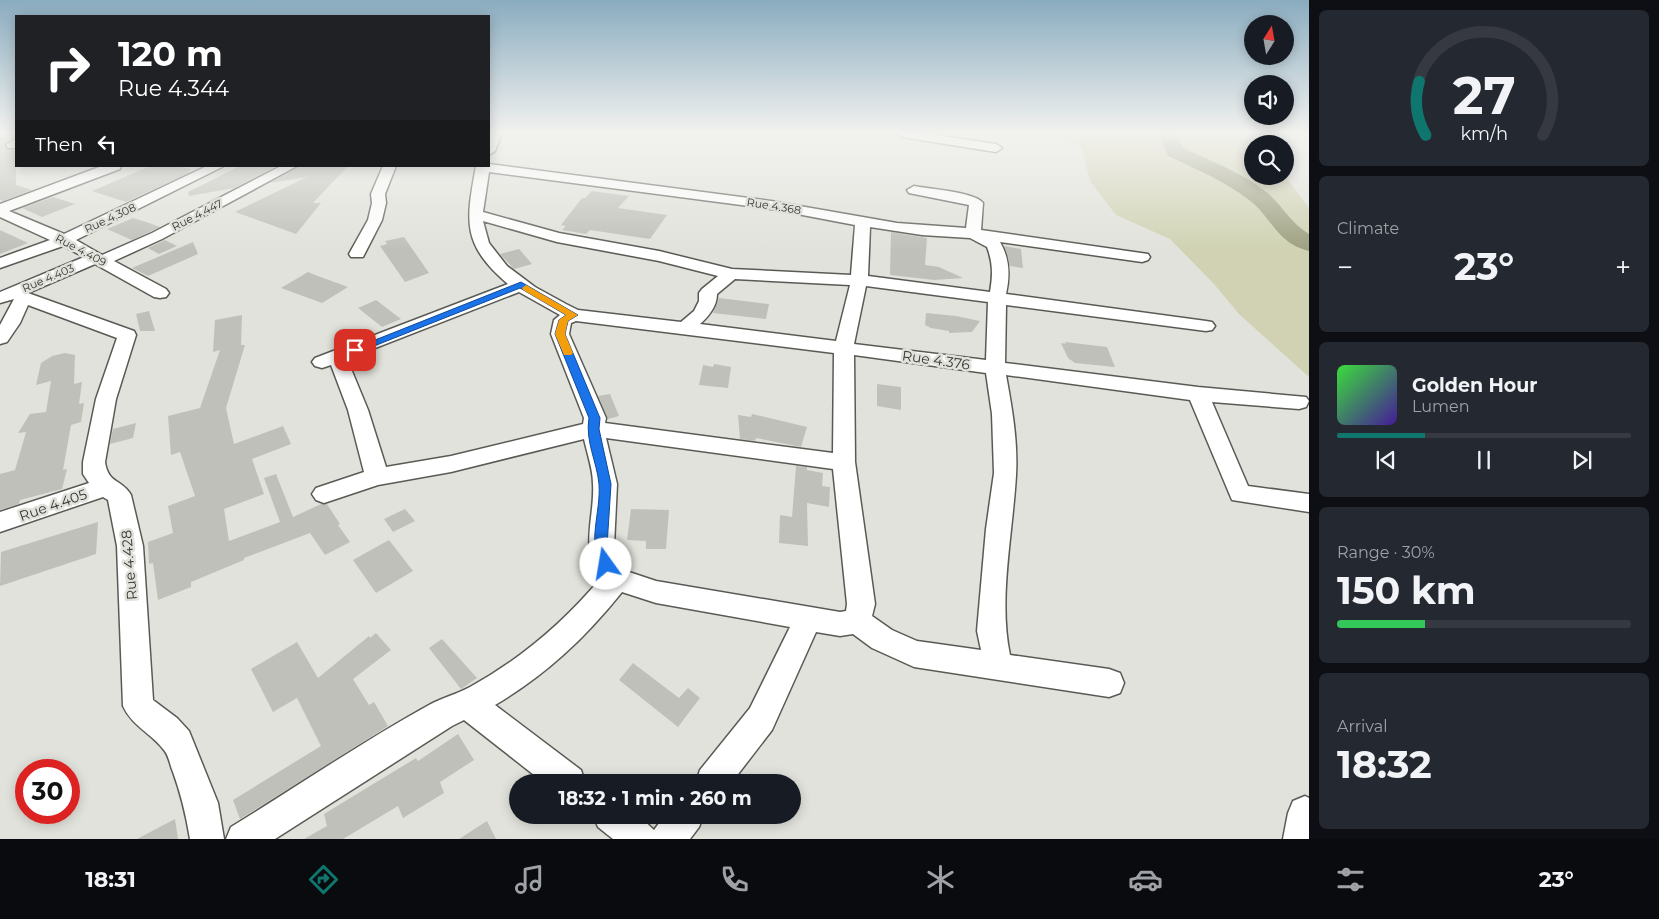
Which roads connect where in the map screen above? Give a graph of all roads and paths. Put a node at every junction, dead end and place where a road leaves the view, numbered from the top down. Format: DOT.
graph roads {
  1 [pos="101,172"];
  2 [pos="205,172"];
  3 [pos="278,172"];
  4 [pos="387,172"];
  5 [pos="482,172"];
  6 [pos="517,172"];
  7 [pos="914,190"];
  8 [pos="0,211"];
  9 [pos="475,214"];
  10 [pos="863,221"];
  11 [pos="973,233"];
  12 [pos="64,240"];
  13 [pos="357,254"];
  14 [pos="1142,257"];
  15 [pos="99,259"];
  16 [pos="0,263"];
  17 [pos="732,274"];
  18 [pos="859,280"];
  19 [pos="521,285"];
  20 [pos="160,293"];
  21 [pos="12,296"];
  22 [pos="997,299"];
  23 [pos="574,315"];
  24 [pos="1206,326"];
  25 [pos="685,328"];
  26 [pos="0,338"];
  27 [pos="844,348"];
  28 [pos="995,368"];
  29 [pos="1198,394"];
  30 [pos="1299,402"];
  31 [pos="593,429"];
  32 [pos="844,462"];
  33 [pos="377,477"];
  34 [pos="105,487"];
  35 [pos="324,494"];
  36 [pos="1309,503"];
  37 [pos="0,522"];
  38 [pos="616,579"];
  39 [pos="809,618"];
  40 [pos="857,621"];
  41 [pos="998,666"];
  42 [pos="1109,683"];
  43 [pos="464,706"];
  44 [pos="559,774"];
  45 [pos="718,774"];
  46 [pos="622,824"];
  47 [pos="680,824"];
  48 [pos="207,839"];
  49 [pos="243,839"];
  50 [pos="641,839"];
  51 [pos="668,839"];
  1 -- 8 [label="street"];
  2 -- 12 [label="street, Rue 4.308"];
  3 -- 15 [label="street, Rue 4.447"];
  4 -- 13 [label="street"];
  5 -- 9 [label="street"];
  6 -- 10 [label="street, Rue 4.368"];
  7 -- 11 [label="street"];
  8 -- 12 [label="street, Rue 4.409"];
  9 -- 17 [label="street"];
  9 -- 19 [label="street"];
  10 -- 11 [label="street, Rue 4.368"];
  10 -- 18 [label="street"];
  11 -- 14 [label="street, Rue 4.368"];
  11 -- 22 [label="street"];
  12 -- 15 [label="street, Rue 4.409"];
  12 -- 16 [label="street, Rue 4.308"];
  15 -- 20 [label="street, Rue 4.409"];
  15 -- 21 [label="street, Rue 4.403"];
  17 -- 18 [label="street"];
  17 -- 25 [label="street"];
  18 -- 22 [label="street"];
  18 -- 27 [label="street"];
  19 -- 23 [label="street"];
  19 -- 33 [label="street"];
  21 -- 26 [label="street"];
  21 -- 34 [label="street, Rue 4.428"];
  22 -- 24 [label="street"];
  22 -- 28 [label="street"];
  23 -- 25 [label="street, Rue 4.376"];
  23 -- 31 [label="street"];
  25 -- 27 [label="street, Rue 4.376"];
  27 -- 28 [label="street, Rue 4.376"];
  27 -- 32 [label="street"];
  28 -- 29 [label="street, Rue 4.376"];
  28 -- 41 [label="street"];
  29 -- 30 [label="street, Rue 4.376"];
  29 -- 36 [label="street"];
  31 -- 32 [label="street"];
  31 -- 33 [label="street"];
  31 -- 38 [label="street"];
  32 -- 40 [label="street"];
  33 -- 35 [label="street"];
  34 -- 37 [label="street, Rue 4.405"];
  34 -- 48 [label="street, Rue 4.428"];
  38 -- 39 [label="street"];
  38 -- 43 [label="street"];
  39 -- 40 [label="street"];
  39 -- 45 [label="street"];
  40 -- 41 [label="street"];
  41 -- 42 [label="street"];
  43 -- 44 [label="street"];
  43 -- 49 [label="street"];
  46 -- 50 [label="street"];
  47 -- 51 [label="street"];
}
